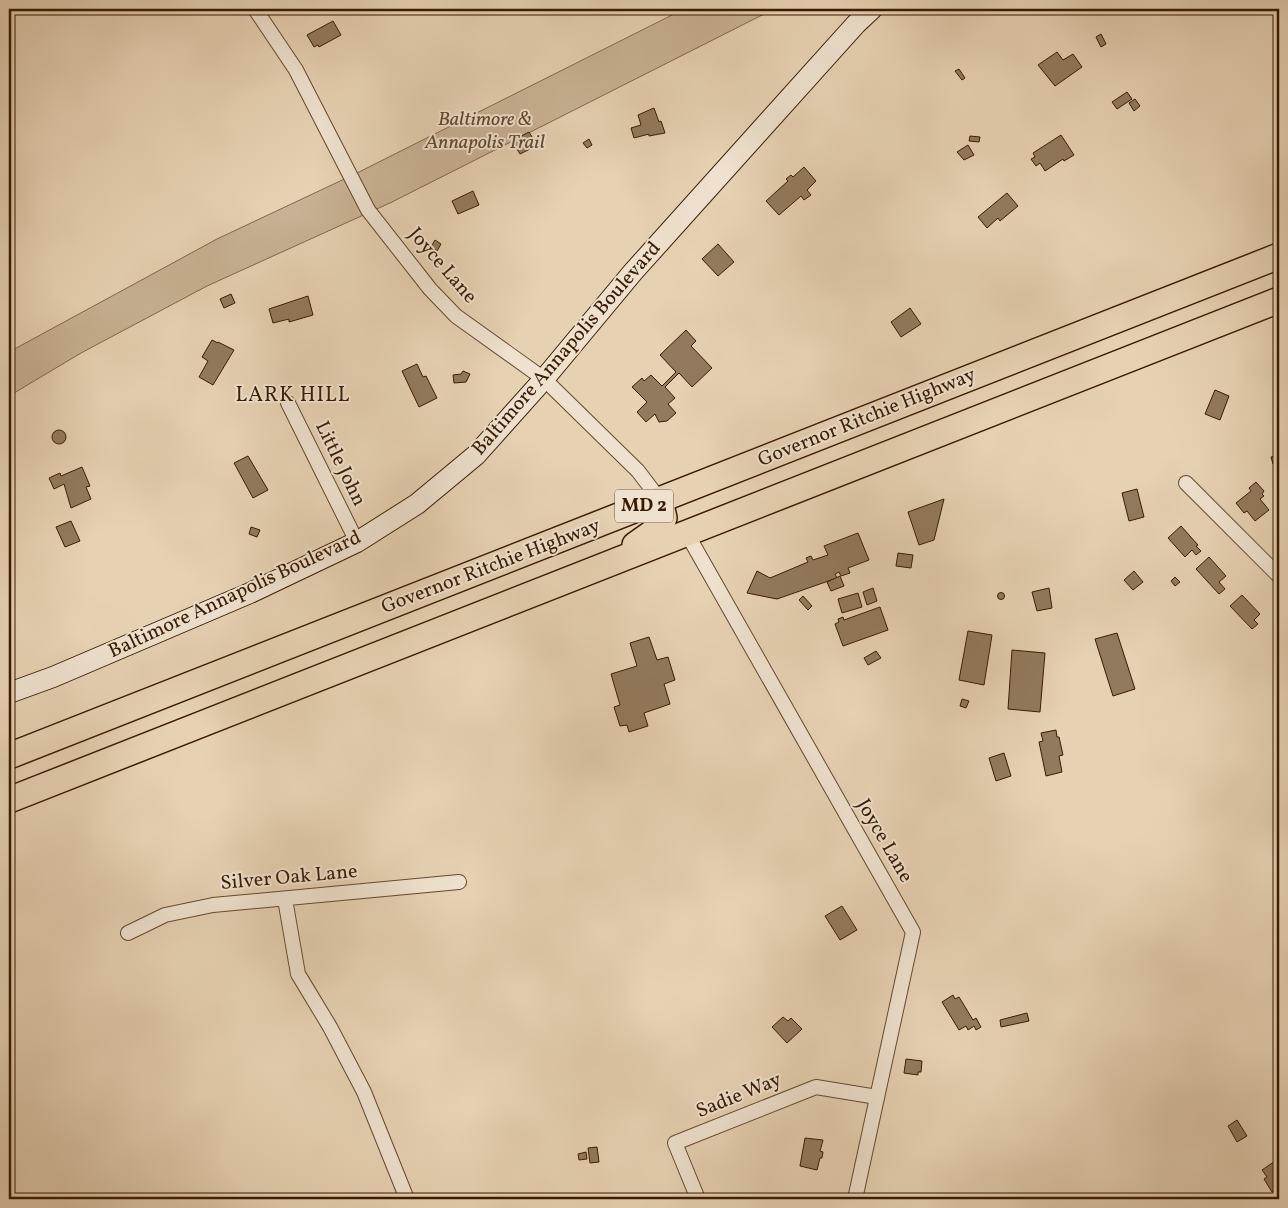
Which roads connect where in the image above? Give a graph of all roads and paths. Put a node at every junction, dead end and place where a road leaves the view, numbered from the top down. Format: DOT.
graph roads {
  1 [pos="254,9"];
  2 [pos="872,9"];
  3 [pos="1279,256"];
  4 [pos="1279,300"];
  5 [pos="544,379"];
  6 [pos="288,403"];
  7 [pos="776,454"];
  8 [pos="1186,483"];
  9 [pos="660,500"];
  10 [pos="686,532"];
  11 [pos="357,542"];
  12 [pos="606,565"];
  13 [pos="1279,576"];
  14 [pos="9,693"];
  15 [pos="9,756"];
  16 [pos="9,800"];
  17 [pos="459,882"];
  18 [pos="285,899"];
  19 [pos="128,933"];
  20 [pos="877,1097"];
  21 [pos="407,1199"];
  22 [pos="698,1199"];
  23 [pos="855,1199"];
  1 -- 5 [label="street, Joyce Lane"];
  2 -- 5 [label="street, Baltimore Annapolis Boulevard"];
  3 -- 7 [label="highway, Governor Ritchie Highway / MD 2"];
  4 -- 10 [label="highway, Governor Ritchie Highway / MD 2"];
  5 -- 9 [label="street, Joyce Lane"];
  5 -- 11 [label="street, Baltimore Annapolis Boulevard"];
  6 -- 11 [label="street, Little John"];
  7 -- 9 [label="highway, Governor Ritchie Highway / MD 2"];
  7 -- 10 [label="highway"];
  8 -- 13 [label="street"];
  9 -- 12 [label="highway"];
  9 -- 15 [label="highway, Governor Ritchie Highway / MD 2"];
  10 -- 12 [label="highway, Governor Ritchie Highway / MD 2"];
  10 -- 20 [label="street, Joyce Lane"];
  11 -- 14 [label="street, Baltimore Annapolis Boulevard"];
  12 -- 16 [label="highway, Governor Ritchie Highway / MD 2"];
  17 -- 18 [label="street, Silver Oak Lane"];
  18 -- 19 [label="street, Silver Oak Lane"];
  18 -- 21 [label="street"];
  20 -- 22 [label="street, Sadie Way"];
  20 -- 23 [label="street, Joyce Lane"];
}
